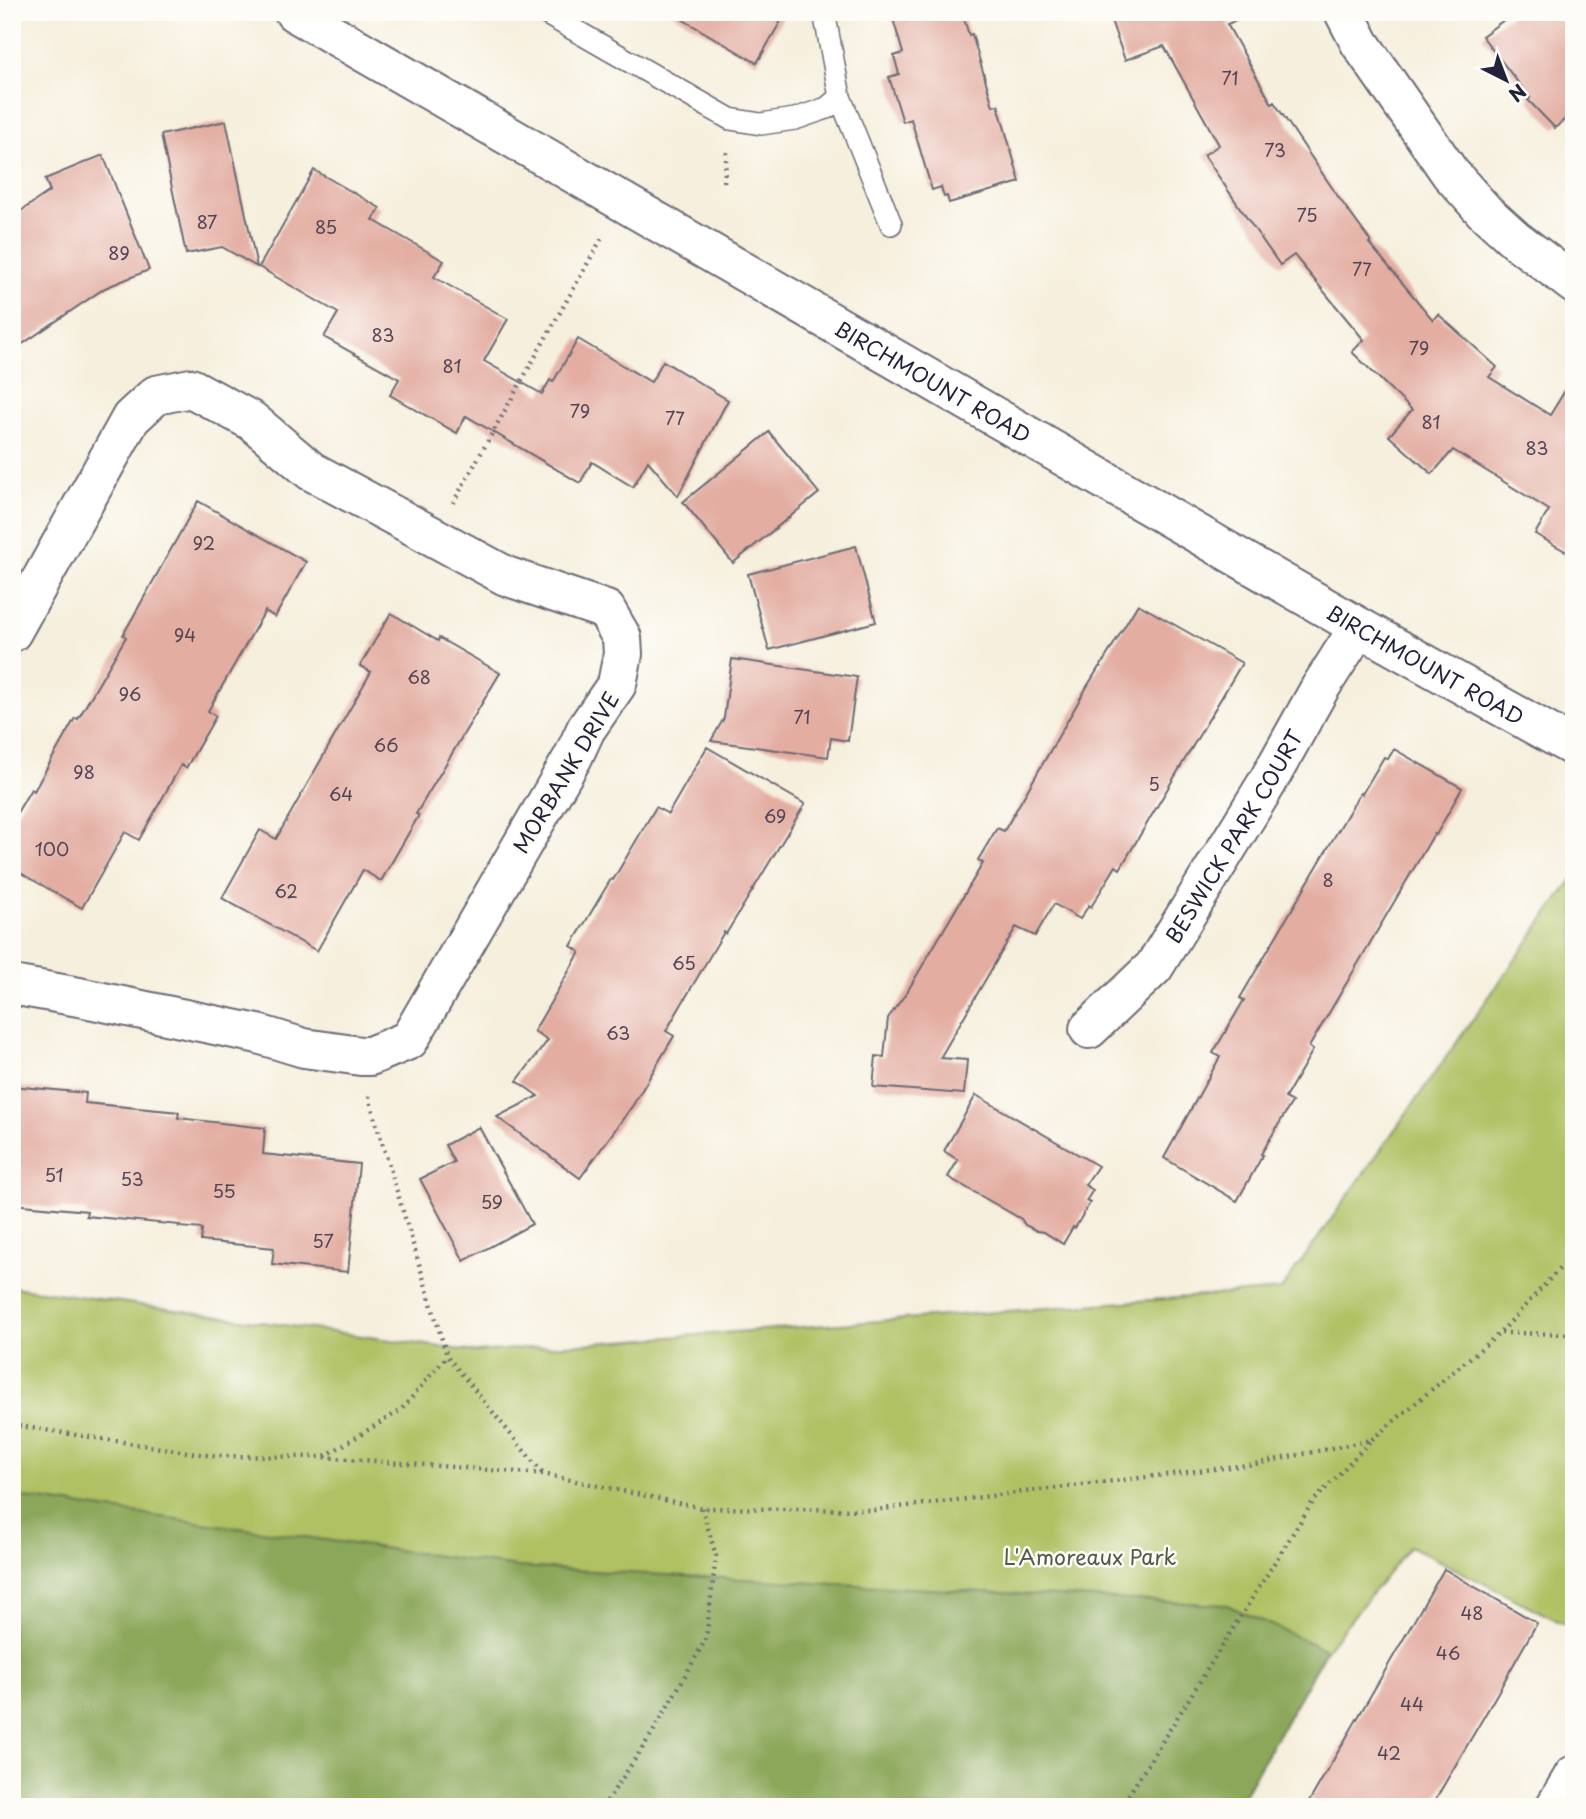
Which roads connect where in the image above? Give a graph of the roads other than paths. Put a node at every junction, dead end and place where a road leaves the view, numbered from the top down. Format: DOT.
graph roads {
  1 [pos="294,12"];
  2 [pos="543,12"];
  3 [pos="824,12"];
  4 [pos="1344,12"];
  5 [pos="840,97"];
  6 [pos="891,224"];
  7 [pos="1574,284"];
  8 [pos="1359,626"];
  9 [pos="12,632"];
  10 [pos="1574,747"];
  11 [pos="12,985"];
  12 [pos="1089,1029"];
  13 [pos="1574,1775"];
  14 [pos="1555,1807"];
  1 -- 8 [label="street, BIRCHMOUNT ROAD"];
  2 -- 5 [label="lane"];
  3 -- 5 [label="lane"];
  4 -- 7 [label="street"];
  5 -- 6 [label="lane"];
  8 -- 10 [label="street, BIRCHMOUNT ROAD"];
  8 -- 12 [label="street, BESWICK PARK COURT"];
  9 -- 11 [label="street, MORBANK DRIVE"];
  13 -- 14 [label="street"];
}
